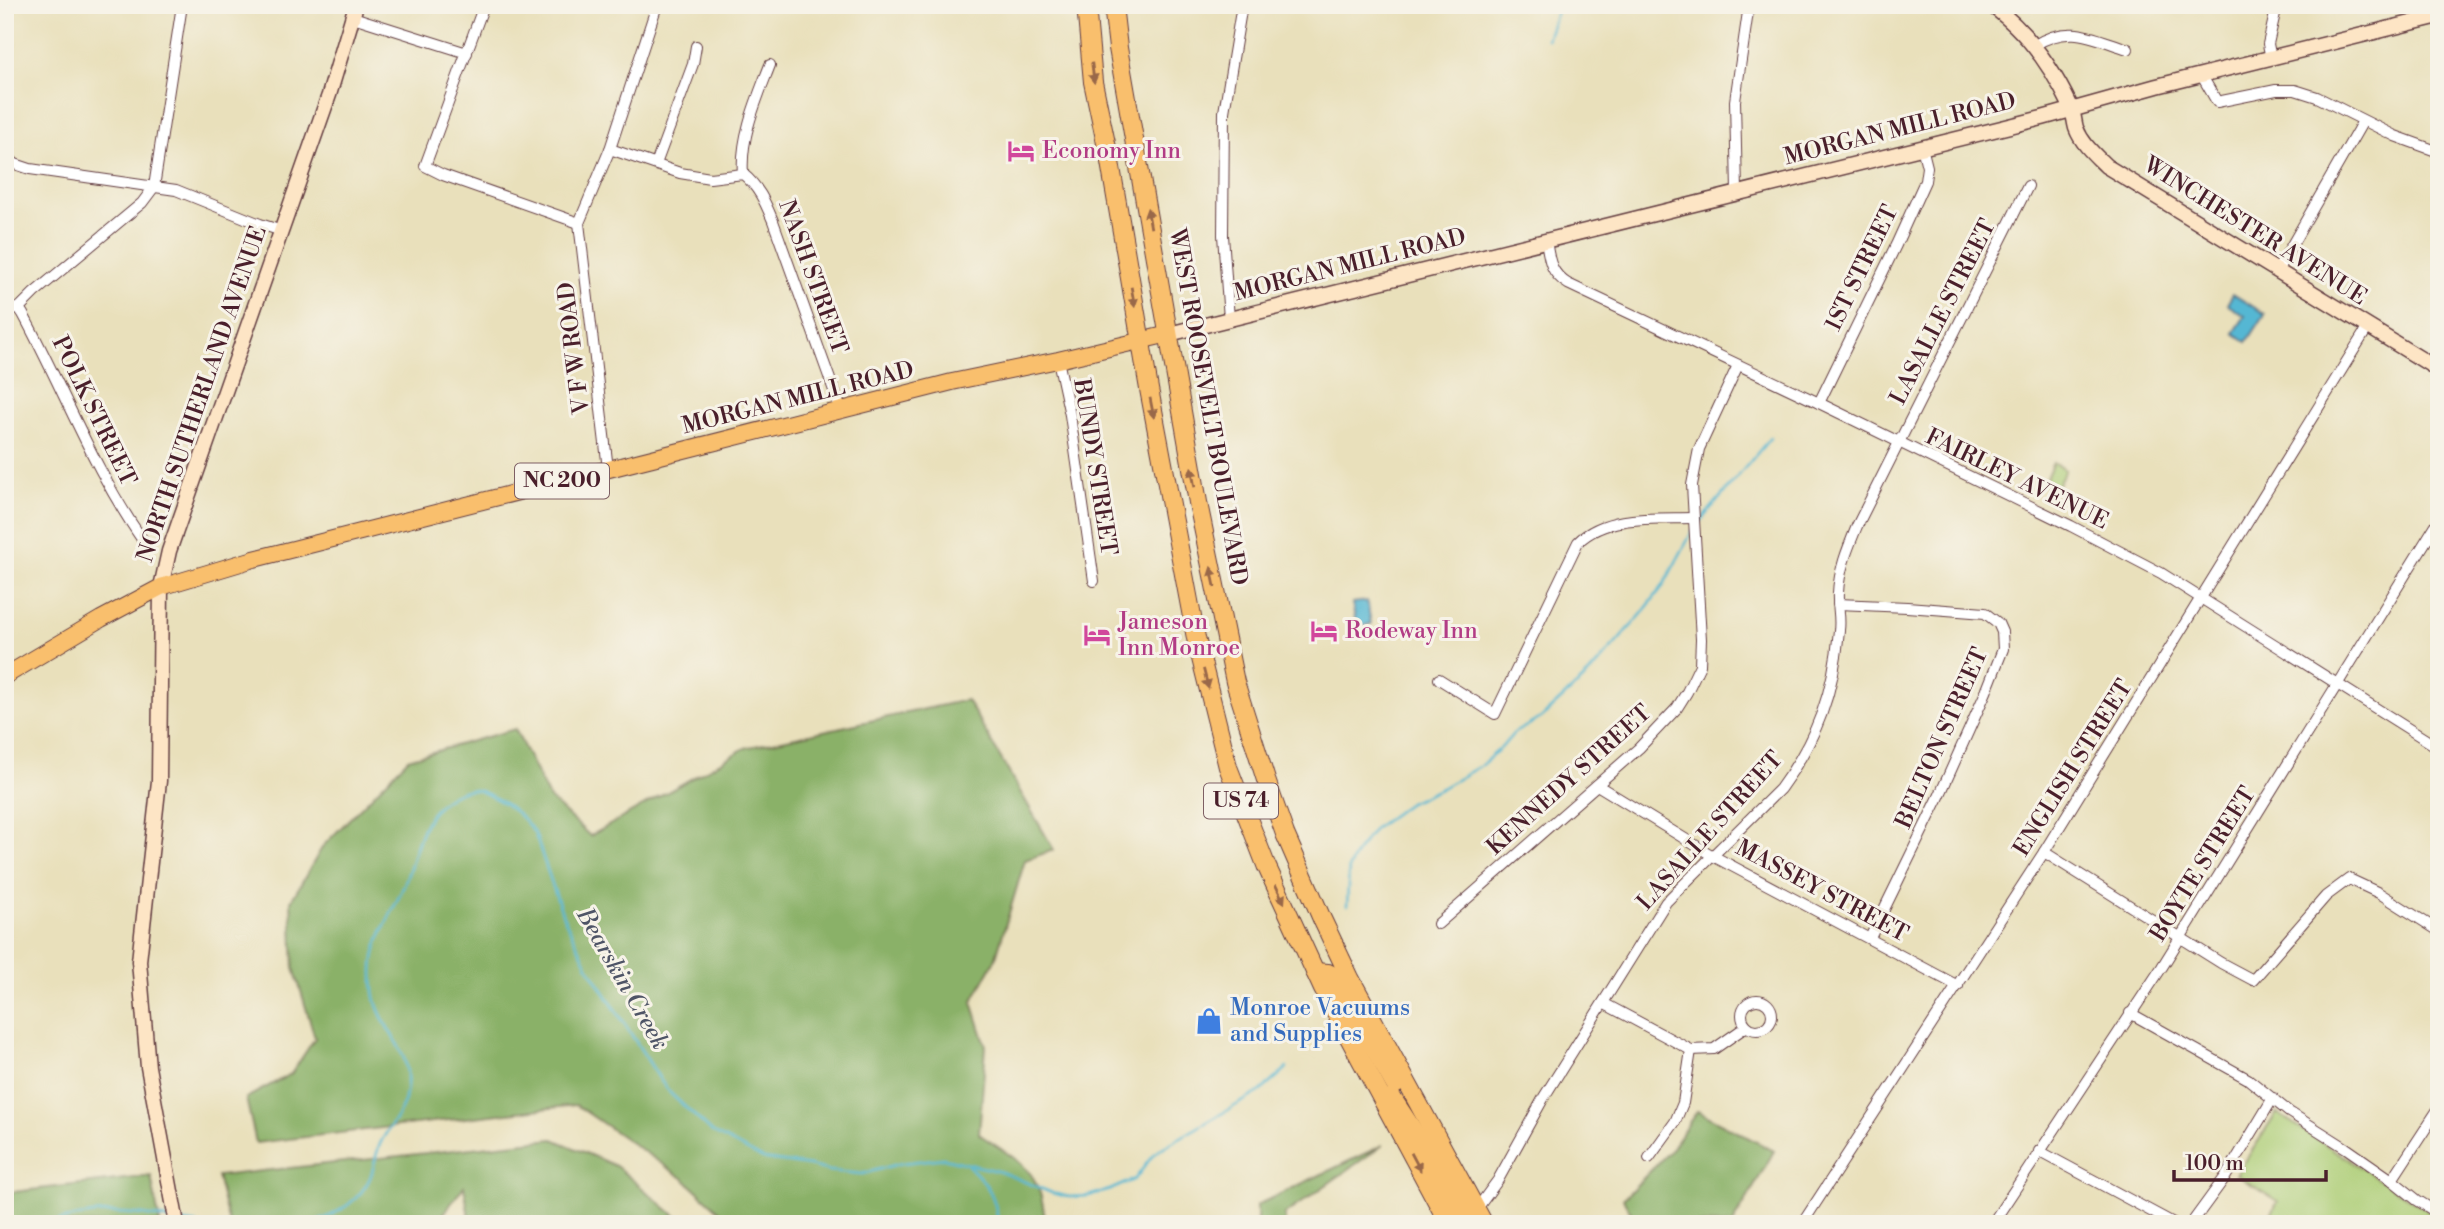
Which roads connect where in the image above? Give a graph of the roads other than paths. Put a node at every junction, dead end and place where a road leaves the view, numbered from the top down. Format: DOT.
graph roads {
  1 [pos="182,5"];
  2 [pos="484,5"];
  3 [pos="657,5"];
  4 [pos="1086,5"];
  5 [pos="1113,5"];
  6 [pos="1242,5"];
  7 [pos="1749,5"];
  8 [pos="1992,5"];
  9 [pos="2277,5"];
  10 [pos="355,11"];
  11 [pos="2439,16"];
  12 [pos="2035,45"];
  13 [pos="696,46"];
  14 [pos="2128,49"];
  15 [pos="467,53"];
  16 [pos="2271,59"];
  17 [pos="770,65"];
  18 [pos="2202,76"];
  19 [pos="2072,109"];
  20 [pos="2364,121"];
  21 [pos="1922,147"];
  22 [pos="610,149"];
  23 [pos="2439,152"];
  24 [pos="5,154"];
  25 [pos="656,164"];
  26 [pos="743,174"];
  27 [pos="154,187"];
  28 [pos="2028,187"];
  29 [pos="1737,192"];
  30 [pos="579,223"];
  31 [pos="282,231"];
  32 [pos="1546,240"];
  33 [pos="2277,271"];
  34 [pos="19,308"];
  35 [pos="5,309"];
  36 [pos="1229,319"];
  37 [pos="2368,327"];
  38 [pos="1169,334"];
  39 [pos="1140,341"];
  40 [pos="1058,360"];
  41 [pos="1738,365"];
  42 [pos="2439,370"];
  43 [pos="1819,403"];
  44 [pos="841,410"];
  45 [pos="1899,442"];
  46 [pos="608,469"];
  47 [pos="1693,518"];
  48 [pos="2439,520"];
  49 [pos="144,541"];
  50 [pos="1094,581"];
  51 [pos="161,587"];
  52 [pos="2200,598"];
  53 [pos="1838,604"];
  54 [pos="5,676"];
  55 [pos="1439,679"];
  56 [pos="2338,684"];
  57 [pos="2439,748"];
  58 [pos="1597,785"];
  59 [pos="2044,852"];
  60 [pos="1713,856"];
  61 [pos="1438,924"];
  62 [pos="2439,931"];
  63 [pos="1870,938"];
  64 [pos="2180,938"];
  65 [pos="1315,972"];
  66 [pos="1958,986"];
  67 [pos="1603,1003"];
  68 [pos="2130,1013"];
  69 [pos="1747,1026"];
  70 [pos="1356,1050"];
  71 [pos="1690,1050"];
  72 [pos="2273,1098"];
  73 [pos="2439,1108"];
  74 [pos="1435,1134"];
  75 [pos="2039,1151"];
  76 [pos="1649,1158"];
  77 [pos="2392,1180"];
  78 [pos="2439,1214"];
  79 [pos="1480,1217"];
  80 [pos="177,1224"];
  81 [pos="1449,1224"];
  82 [pos="1802,1224"];
  83 [pos="1992,1224"];
  84 [pos="2175,1224"];
  85 [pos="2191,1224"];
  1 -- 27 [label="street"];
  2 -- 15 [label="street"];
  3 -- 22 [label="street"];
  4 -- 39 [label="highway, US 74, one-way"];
  38 -- 5 [label="highway, WEST ROOSEVELT BOULEVARD / US 74, one-way"];
  6 -- 36 [label="street"];
  7 -- 29 [label="street"];
  8 -- 12 [label="street, WINCHESTER AVENUE"];
  9 -- 16 [label="street"];
  10 -- 15 [label="street"];
  10 -- 31 [label="street, NORTH SUTHERLAND AVENUE"];
  11 -- 16 [label="street, MORGAN MILL ROAD"];
  12 -- 14 [label="street"];
  12 -- 19 [label="street, WINCHESTER AVENUE"];
  13 -- 25 [label="street"];
  15 -- 30 [label="street"];
  16 -- 18 [label="street, MORGAN MILL ROAD"];
  17 -- 26 [label="street"];
  18 -- 19 [label="street, MORGAN MILL ROAD"];
  18 -- 20 [label="street"];
  19 -- 21 [label="street, MORGAN MILL ROAD"];
  19 -- 33 [label="street, WINCHESTER AVENUE"];
  20 -- 23 [label="street"];
  20 -- 33 [label="street"];
  21 -- 29 [label="street, MORGAN MILL ROAD"];
  21 -- 43 [label="street, 1ST STREET"];
  22 -- 25 [label="street"];
  22 -- 30 [label="street"];
  24 -- 27 [label="street"];
  25 -- 26 [label="street"];
  26 -- 44 [label="street, NASH STREET"];
  27 -- 31 [label="street"];
  27 -- 34 [label="street"];
  28 -- 45 [label="street, LASALLE STREET"];
  29 -- 32 [label="street, MORGAN MILL ROAD"];
  30 -- 46 [label="street, V F W ROAD"];
  31 -- 51 [label="street, NORTH SUTHERLAND AVENUE"];
  32 -- 36 [label="street, MORGAN MILL ROAD"];
  32 -- 41 [label="street, FAIRLEY AVENUE"];
  33 -- 37 [label="street, WINCHESTER AVENUE"];
  34 -- 35 [label="street"];
  34 -- 49 [label="street, POLK STREET"];
  36 -- 38 [label="street, MORGAN MILL ROAD"];
  37 -- 42 [label="street, WINCHESTER AVENUE"];
  37 -- 52 [label="street, ENGLISH STREET"];
  38 -- 39 [label="main road, MORGAN MILL ROAD / NC 200"];
  74 -- 38 [label="highway, WEST ROOSEVELT BOULEVARD / US 74, one-way"];
  39 -- 40 [label="main road, MORGAN MILL ROAD / NC 200"];
  39 -- 65 [label="highway, US 74, one-way"];
  40 -- 44 [label="main road, MORGAN MILL ROAD / NC 200"];
  40 -- 50 [label="street, BUNDY STREET"];
  41 -- 43 [label="street, FAIRLEY AVENUE"];
  41 -- 47 [label="street, KENNEDY STREET"];
  43 -- 45 [label="street, FAIRLEY AVENUE"];
  44 -- 46 [label="main road, MORGAN MILL ROAD / NC 200"];
  45 -- 52 [label="street, FAIRLEY AVENUE"];
  45 -- 53 [label="street, LASALLE STREET"];
  46 -- 51 [label="main road, MORGAN MILL ROAD / NC 200"];
  47 -- 55 [label="street"];
  47 -- 58 [label="street, KENNEDY STREET"];
  48 -- 56 [label="street, BOYTE STREET"];
  51 -- 54 [label="main road, MORGAN MILL ROAD / NC 200"];
  51 -- 80 [label="street, NORTH SUTHERLAND AVENUE"];
  52 -- 56 [label="street, FAIRLEY AVENUE"];
  52 -- 59 [label="street, ENGLISH STREET"];
  53 -- 60 [label="street, LASALLE STREET"];
  53 -- 63 [label="street, BELTON STREET"];
  56 -- 57 [label="street, FAIRLEY AVENUE"];
  56 -- 64 [label="street, BOYTE STREET"];
  58 -- 60 [label="street, MASSEY STREET"];
  58 -- 61 [label="street, KENNEDY STREET"];
  59 -- 64 [label="street"];
  59 -- 66 [label="street, ENGLISH STREET"];
  60 -- 63 [label="street, MASSEY STREET"];
  60 -- 67 [label="street, LASALLE STREET"];
  62 -- 64 [label="street"];
  63 -- 66 [label="street, MASSEY STREET"];
  64 -- 68 [label="street, BOYTE STREET"];
  65 -- 70 [label="highway, US 74"];
  65 -- 74 [label="highway"];
  66 -- 82 [label="street, ENGLISH STREET"];
  67 -- 71 [label="street"];
  67 -- 79 [label="street, LASALLE STREET"];
  68 -- 72 [label="street"];
  68 -- 75 [label="street, BOYTE STREET"];
  69 -- 71 [label="street"];
  70 -- 79 [label="highway"];
  70 -- 81 [label="highway, US 74, one-way"];
  71 -- 76 [label="street"];
  72 -- 77 [label="street"];
  72 -- 85 [label="street"];
  73 -- 77 [label="street"];
  74 -- 79 [label="highway, WEST ROOSEVELT BOULEVARD / US 74"];
  75 -- 83 [label="street, BOYTE STREET"];
  75 -- 84 [label="street"];
  77 -- 78 [label="street"];
}
